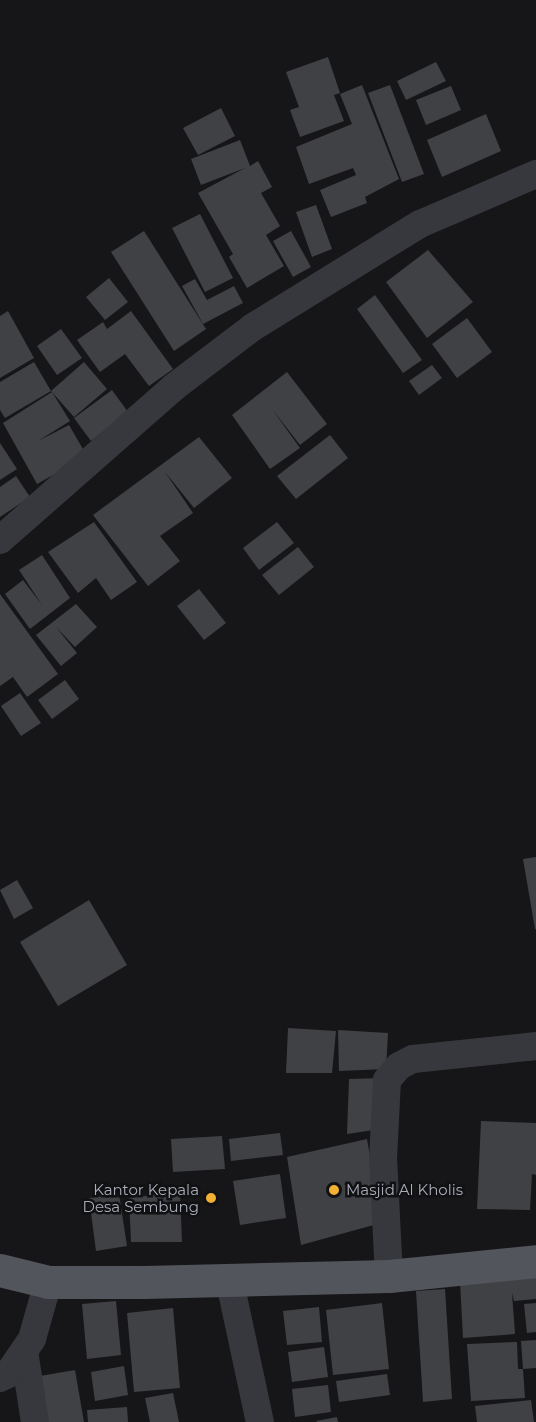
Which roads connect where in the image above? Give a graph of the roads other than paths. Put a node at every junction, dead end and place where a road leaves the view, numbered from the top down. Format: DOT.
graph roads {
  1 [pos="536,174"];
  2 [pos="0,540"];
  3 [pos="536,1046"];
  4 [pos="536,1262"];
  5 [pos="0,1270"];
  6 [pos="389,1276"];
  7 [pos="229,1278"];
  8 [pos="48,1282"];
  9 [pos="24,1351"];
  10 [pos="0,1378"];
  11 [pos="35,1422"];
  12 [pos="260,1422"];
  1 -- 2 [label="street"];
  3 -- 6 [label="street"];
  4 -- 6 [label="main road"];
  5 -- 8 [label="main road"];
  6 -- 7 [label="main road"];
  7 -- 8 [label="main road"];
  7 -- 12 [label="street"];
  8 -- 9 [label="street"];
  9 -- 10 [label="street"];
  9 -- 11 [label="street"];
}
